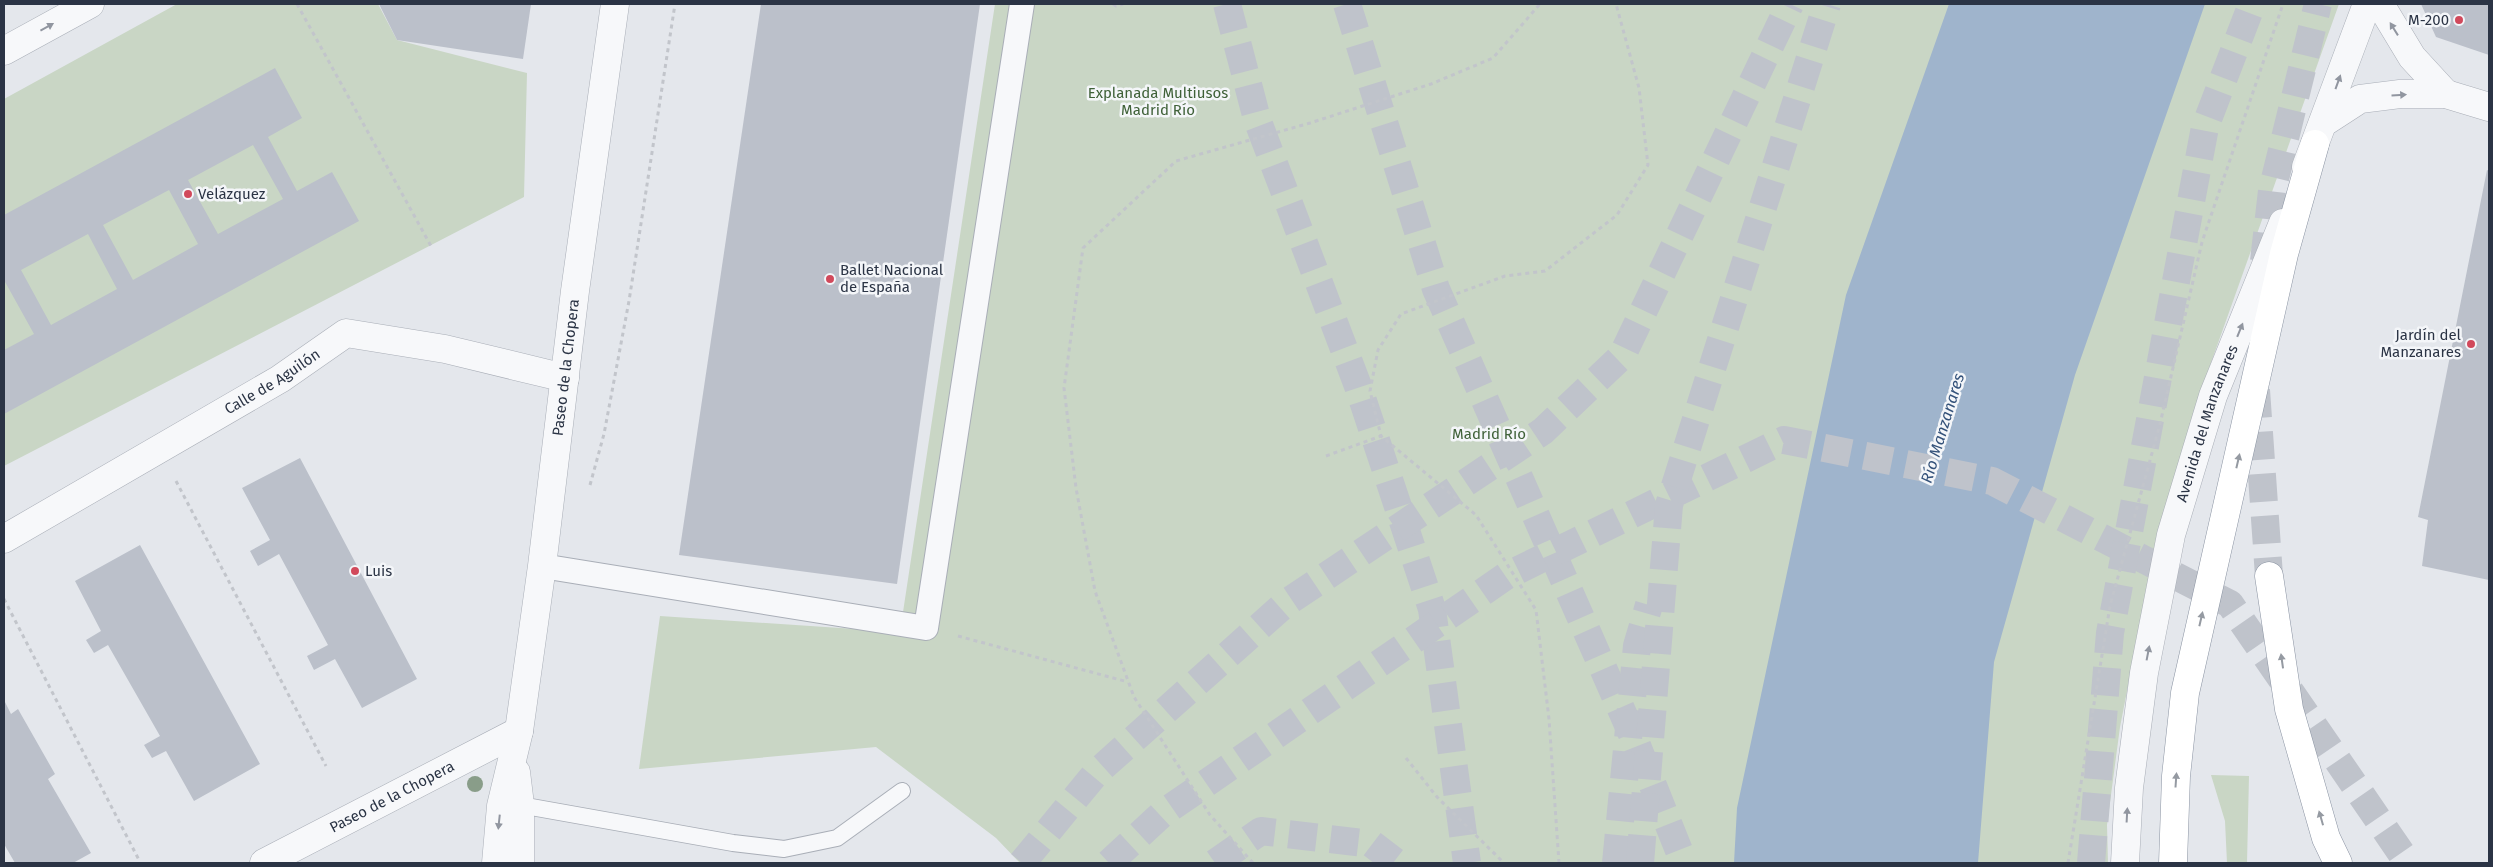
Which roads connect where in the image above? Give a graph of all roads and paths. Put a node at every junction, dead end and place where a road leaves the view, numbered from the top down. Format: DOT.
graph roads {
  1 [pos="90,4"];
  2 [pos="297,4"];
  3 [pos="615,4"];
  4 [pos="676,4"];
  5 [pos="1022,4"];
  6 [pos="1113,4"];
  7 [pos="1123,4"];
  8 [pos="1540,4"];
  9 [pos="1616,4"];
  10 [pos="2282,4"];
  11 [pos="2367,4"];
  12 [pos="2380,4"];
  13 [pos="4,51"];
  14 [pos="2446,94"];
  15 [pos="2489,107"];
  16 [pos="2319,134"];
  17 [pos="431,246"];
  18 [pos="564,378"];
  19 [pos="1381,436"];
  20 [pos="159,448"];
  21 [pos="1326,456"];
  22 [pos="589,491"];
  23 [pos="4,539"];
  24 [pos="542,566"];
  25 [pos="2269,576"];
  26 [pos="4,599"];
  27 [pos="954,635"];
  28 [pos="1129,682"];
  29 [pos="519,731"];
  30 [pos="514,758"];
  31 [pos="1406,758"];
  32 [pos="326,766"];
  33 [pos="902,791"];
  34 [pos="520,805"];
  35 [pos="139,860"];
  36 [pos="264,863"];
  37 [pos="496,863"];
  38 [pos="520,863"];
  39 [pos="1253,863"];
  40 [pos="1504,863"];
  41 [pos="1559,863"];
  42 [pos="2068,863"];
  43 [pos="2125,863"];
  44 [pos="2173,863"];
  45 [pos="2338,863"];
  13 -- 1 [label="street, one-way"];
  2 -- 17 [label="path"];
  3 -- 18 [label="street, Paseo de la Chopera"];
  4 -- 22 [label="path"];
  5 -- 24 [label="street"];
  6 -- 7 [label="path"];
  8 -- 28 [label="path"];
  9 -- 19 [label="path"];
  10 -- 42 [label="path"];
  16 -- 11 [label="street, Avenida del Manzanares, one-way"];
  14 -- 12 [label="street, one-way"];
  14 -- 15 [label="street"];
  16 -- 14 [label="street, one-way"];
  43 -- 16 [label="street, Avenida del Manzanares, one-way"];
  44 -- 16 [label="highway, one-way"];
  18 -- 20 [label="street, Calle de Aguilón"];
  18 -- 24 [label="street, Paseo de la Chopera"];
  19 -- 21 [label="path"];
  19 -- 41 [label="path"];
  20 -- 23 [label="street, Calle de Aguilón"];
  20 -- 32 [label="path"];
  24 -- 29 [label="street, Paseo de la Chopera"];
  45 -- 25 [label="highway, one-way"];
  26 -- 35 [label="path"];
  27 -- 28 [label="path"];
  28 -- 39 [label="path"];
  29 -- 30 [label="street, Paseo de la Chopera"];
  29 -- 36 [label="street, Paseo de la Chopera"];
  30 -- 34 [label="street, Paseo de la Chopera"];
  30 -- 37 [label="street, Paseo de la Chopera, one-way"];
  31 -- 40 [label="path"];
  33 -- 34 [label="lane"];
  34 -- 38 [label="street, Paseo de la Chopera"];
}
